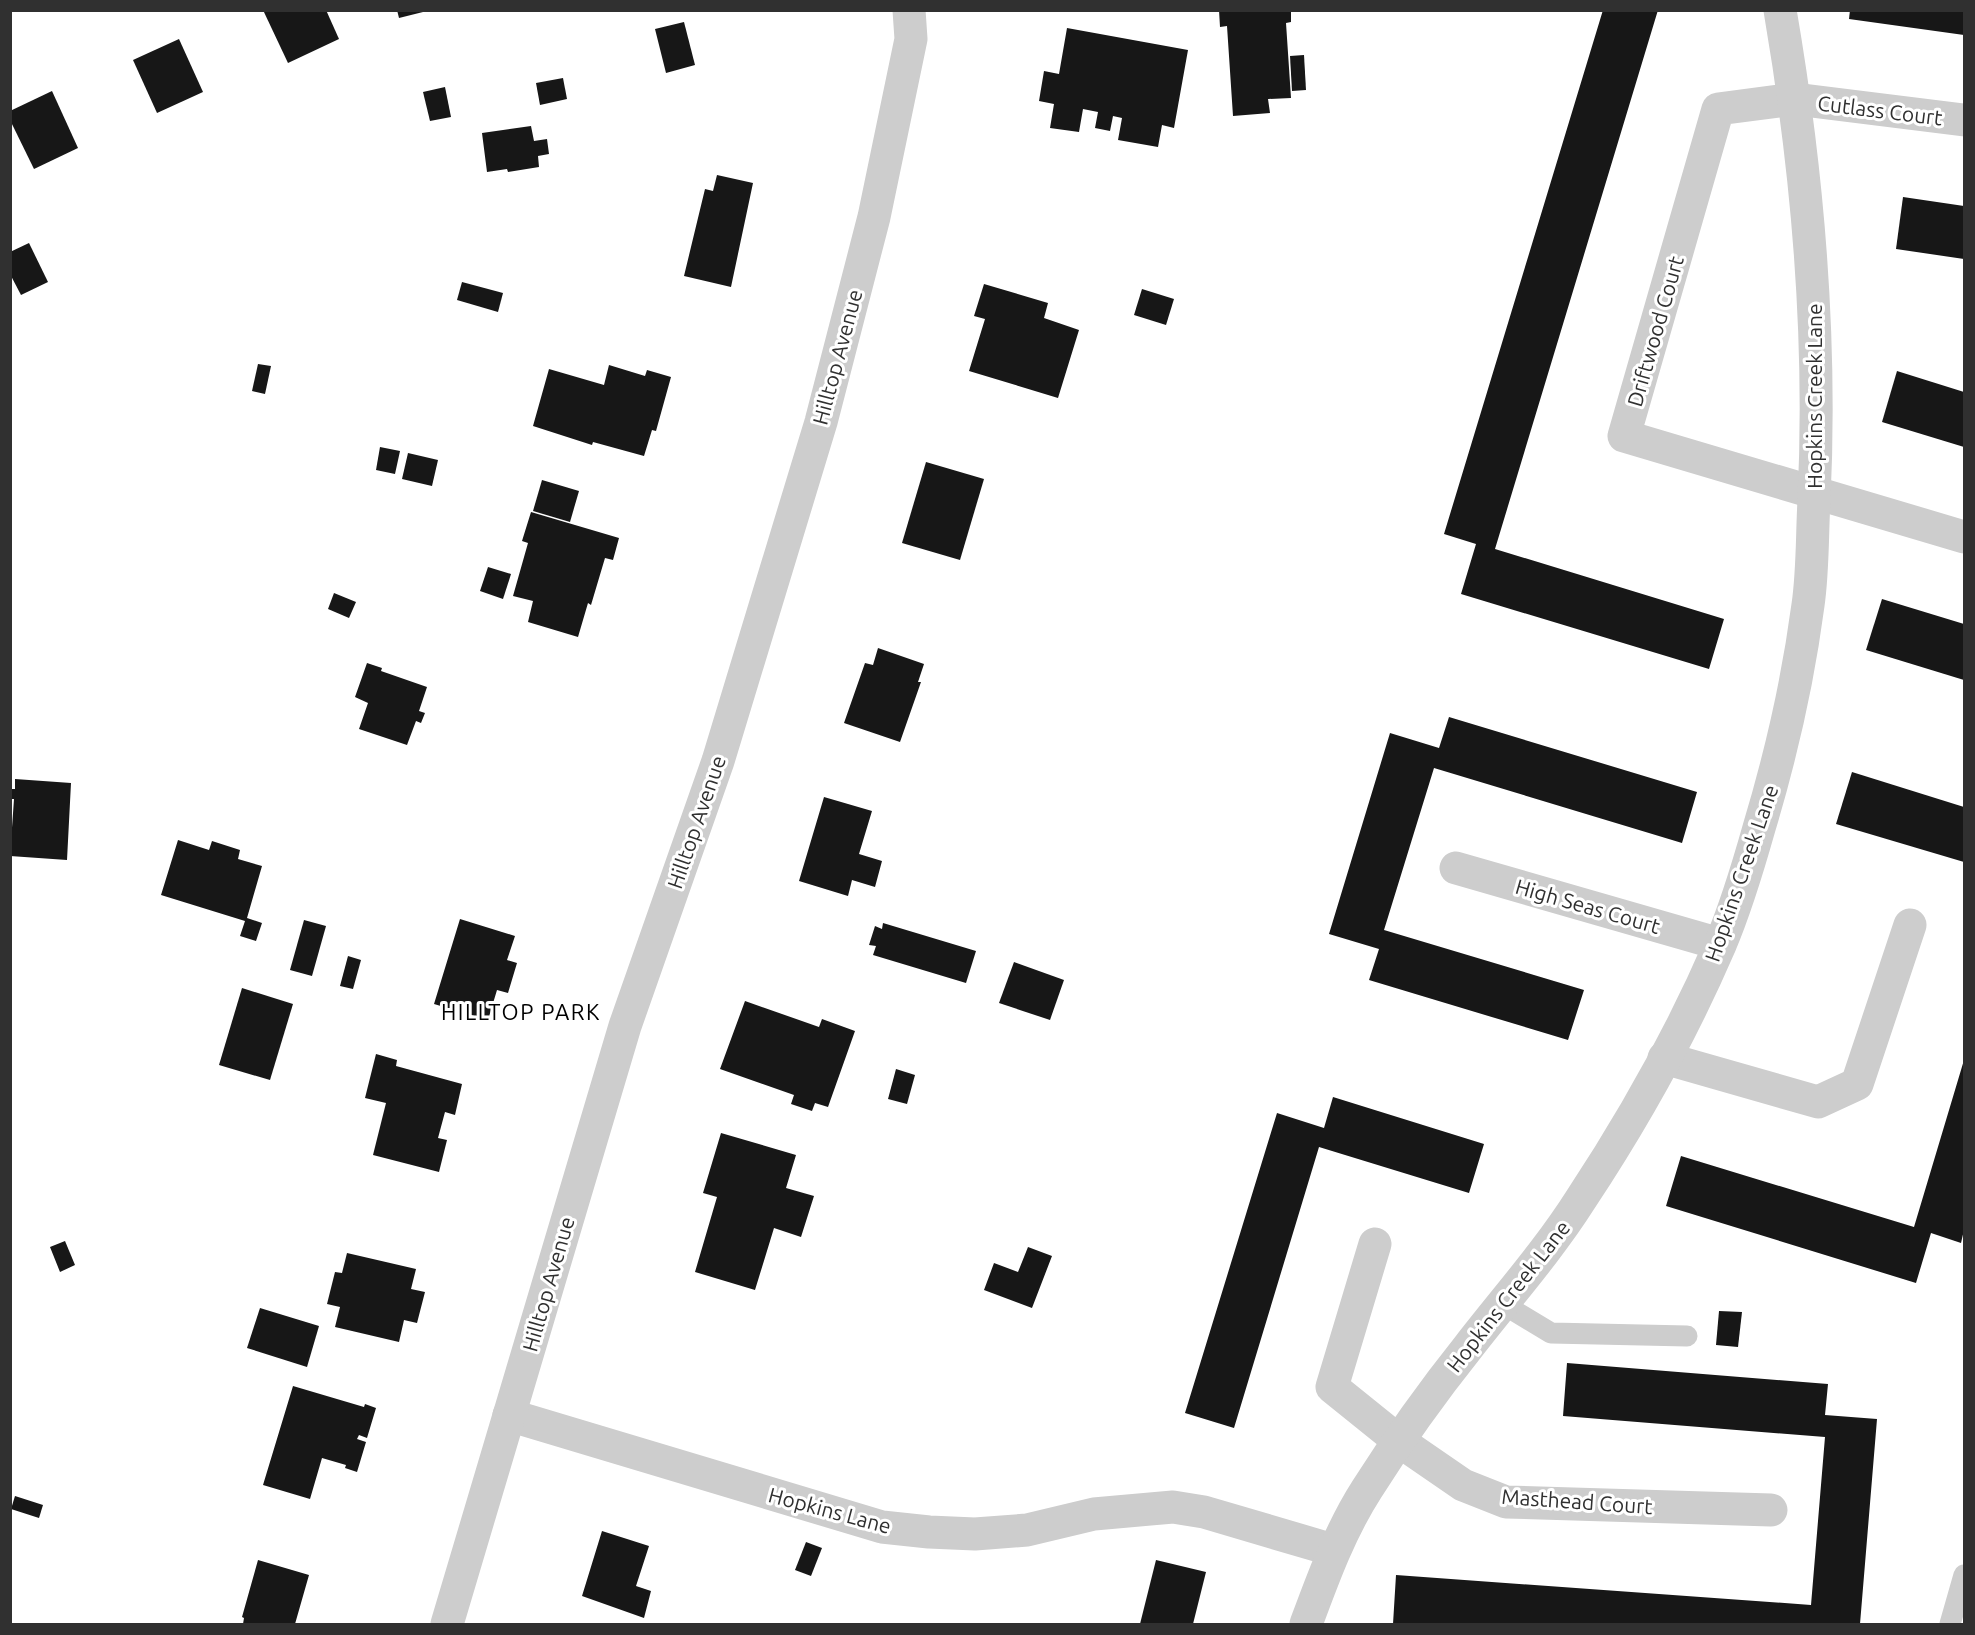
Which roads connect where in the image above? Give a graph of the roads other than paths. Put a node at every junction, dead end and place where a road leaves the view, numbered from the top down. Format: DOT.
graph roads {
  1 [pos="909,10"];
  2 [pos="1780,10"];
  3 [pos="1795,99"];
  4 [pos="1965,120"];
  5 [pos="1814,492"];
  6 [pos="1965,537"];
  7 [pos="1456,868"];
  8 [pos="1910,925"];
  9 [pos="1720,944"];
  10 [pos="1664,1058"];
  11 [pos="1375,1244"];
  12 [pos="1503,1304"];
  13 [pos="1687,1336"];
  14 [pos="509,1415"];
  15 [pos="1399,1441"];
  16 [pos="1771,1510"];
  17 [pos="1334,1550"];
  18 [pos="1965,1575"];
  19 [pos="447,1624"];
  20 [pos="1306,1624"];
  21 [pos="1950,1624"];
  1 -- 14 [label="street, Hilltop Avenue"];
  2 -- 3 [label="street, Hopkins Creek Lane"];
  3 -- 4 [label="street, Cutlass Court"];
  3 -- 5 [label="street, Hopkins Creek Lane"];
  3 -- 5 [label="street, Driftwood Court"];
  5 -- 6 [label="street"];
  5 -- 9 [label="street, Hopkins Creek Lane"];
  7 -- 9 [label="street, High Seas Court"];
  8 -- 10 [label="street"];
  9 -- 10 [label="street, Hopkins Creek Lane"];
  10 -- 12 [label="street, Hopkins Creek Lane"];
  11 -- 15 [label="street, Masthead Court"];
  12 -- 13 [label="lane"];
  12 -- 15 [label="street, Hopkins Creek Lane"];
  14 -- 17 [label="street, Hopkins Lane"];
  14 -- 19 [label="street, Hilltop Avenue"];
  15 -- 16 [label="street, Masthead Court"];
  15 -- 17 [label="street, Hopkins Creek Lane"];
  17 -- 20 [label="street, Hopkins Creek Lane"];
  18 -- 21 [label="lane"];
}
